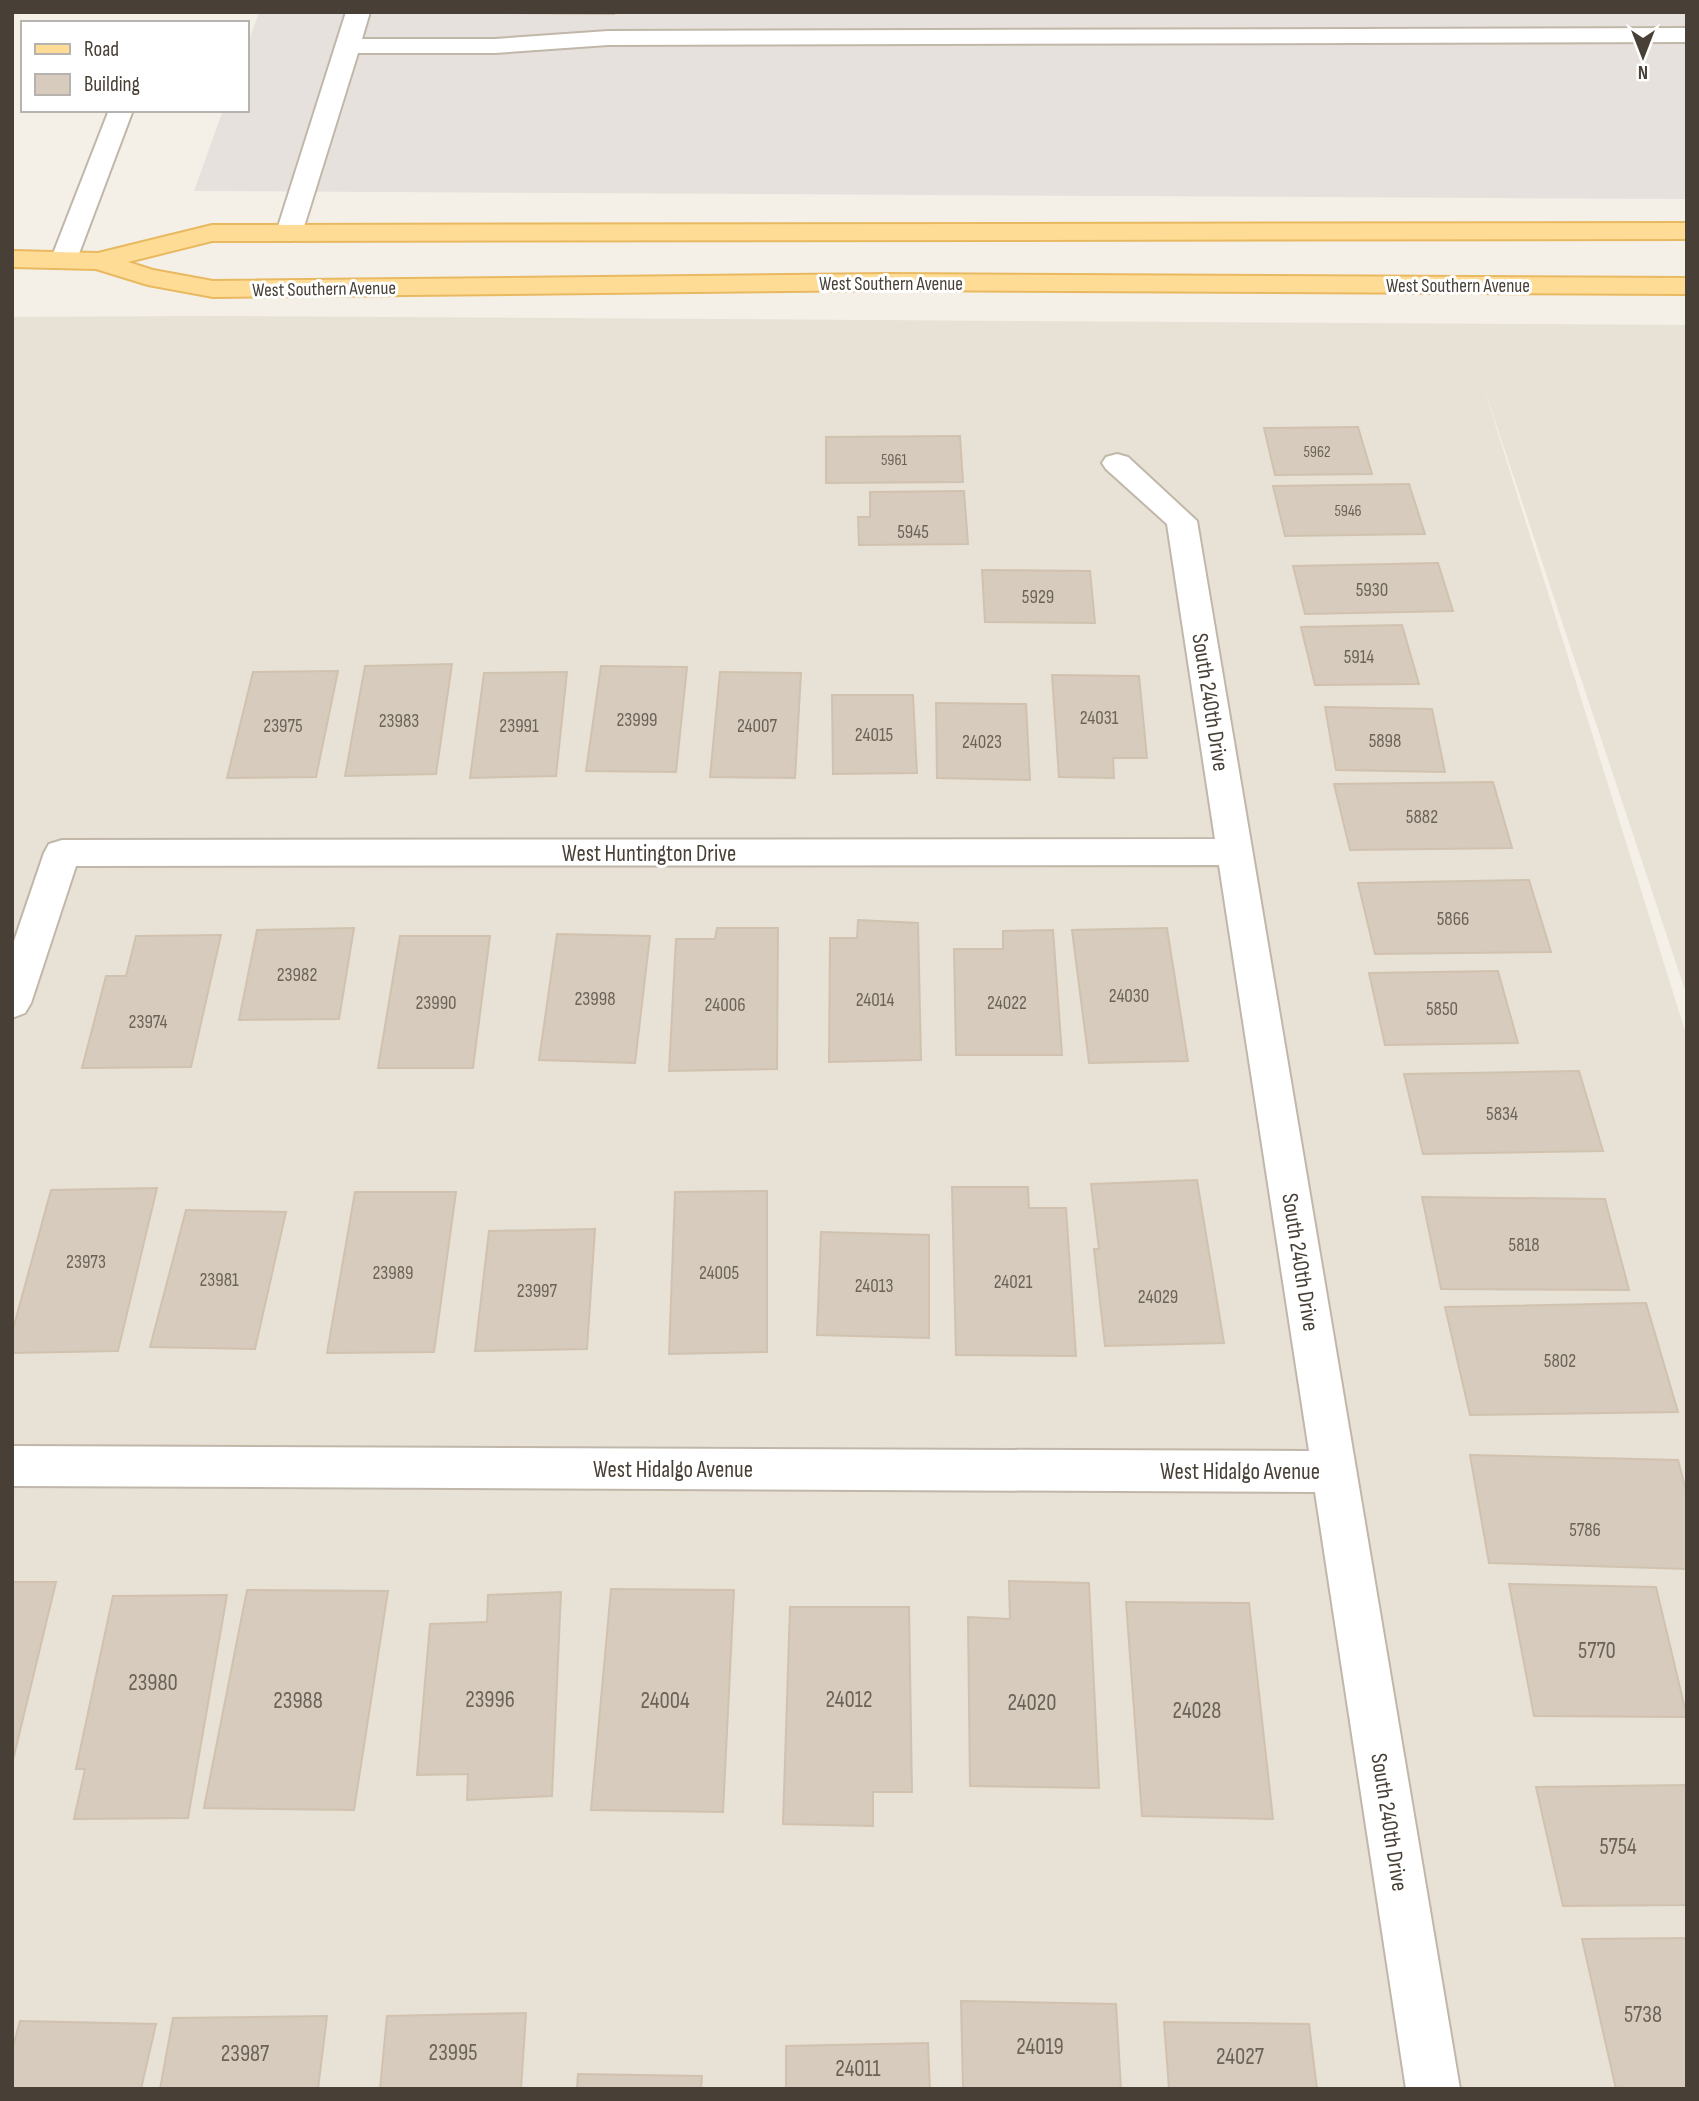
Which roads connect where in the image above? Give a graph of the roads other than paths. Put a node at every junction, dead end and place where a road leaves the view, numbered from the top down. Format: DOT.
graph roads {
  1 [pos="358,12"];
  2 [pos="1687,35"];
  3 [pos="348,46"];
  4 [pos="120,112"];
  5 [pos="1687,231"];
  6 [pos="289,233"];
  7 [pos="12,259"];
  8 [pos="64,259"];
  9 [pos="98,261"];
  10 [pos="1687,286"];
  11 [pos="1117,463"];
  12 [pos="1235,852"];
  13 [pos="12,1003"];
  14 [pos="12,1466"];
  15 [pos="1334,1472"];
  16 [pos="1433,2089"];
  1 -- 3 [label="street"];
  2 -- 3 [label="street"];
  3 -- 6 [label="street"];
  4 -- 8 [label="street"];
  5 -- 6 [label="main road, West Southern Avenue"];
  6 -- 9 [label="main road, West Southern Avenue"];
  7 -- 8 [label="main road, West Southern Avenue"];
  8 -- 9 [label="main road, West Southern Avenue"];
  9 -- 10 [label="main road, West Southern Avenue"];
  11 -- 12 [label="street, South 240th Drive"];
  12 -- 13 [label="street, West Huntington Drive"];
  12 -- 15 [label="street, South 240th Drive"];
  14 -- 15 [label="street, West Hidalgo Avenue"];
  15 -- 16 [label="street, South 240th Drive"];
}
